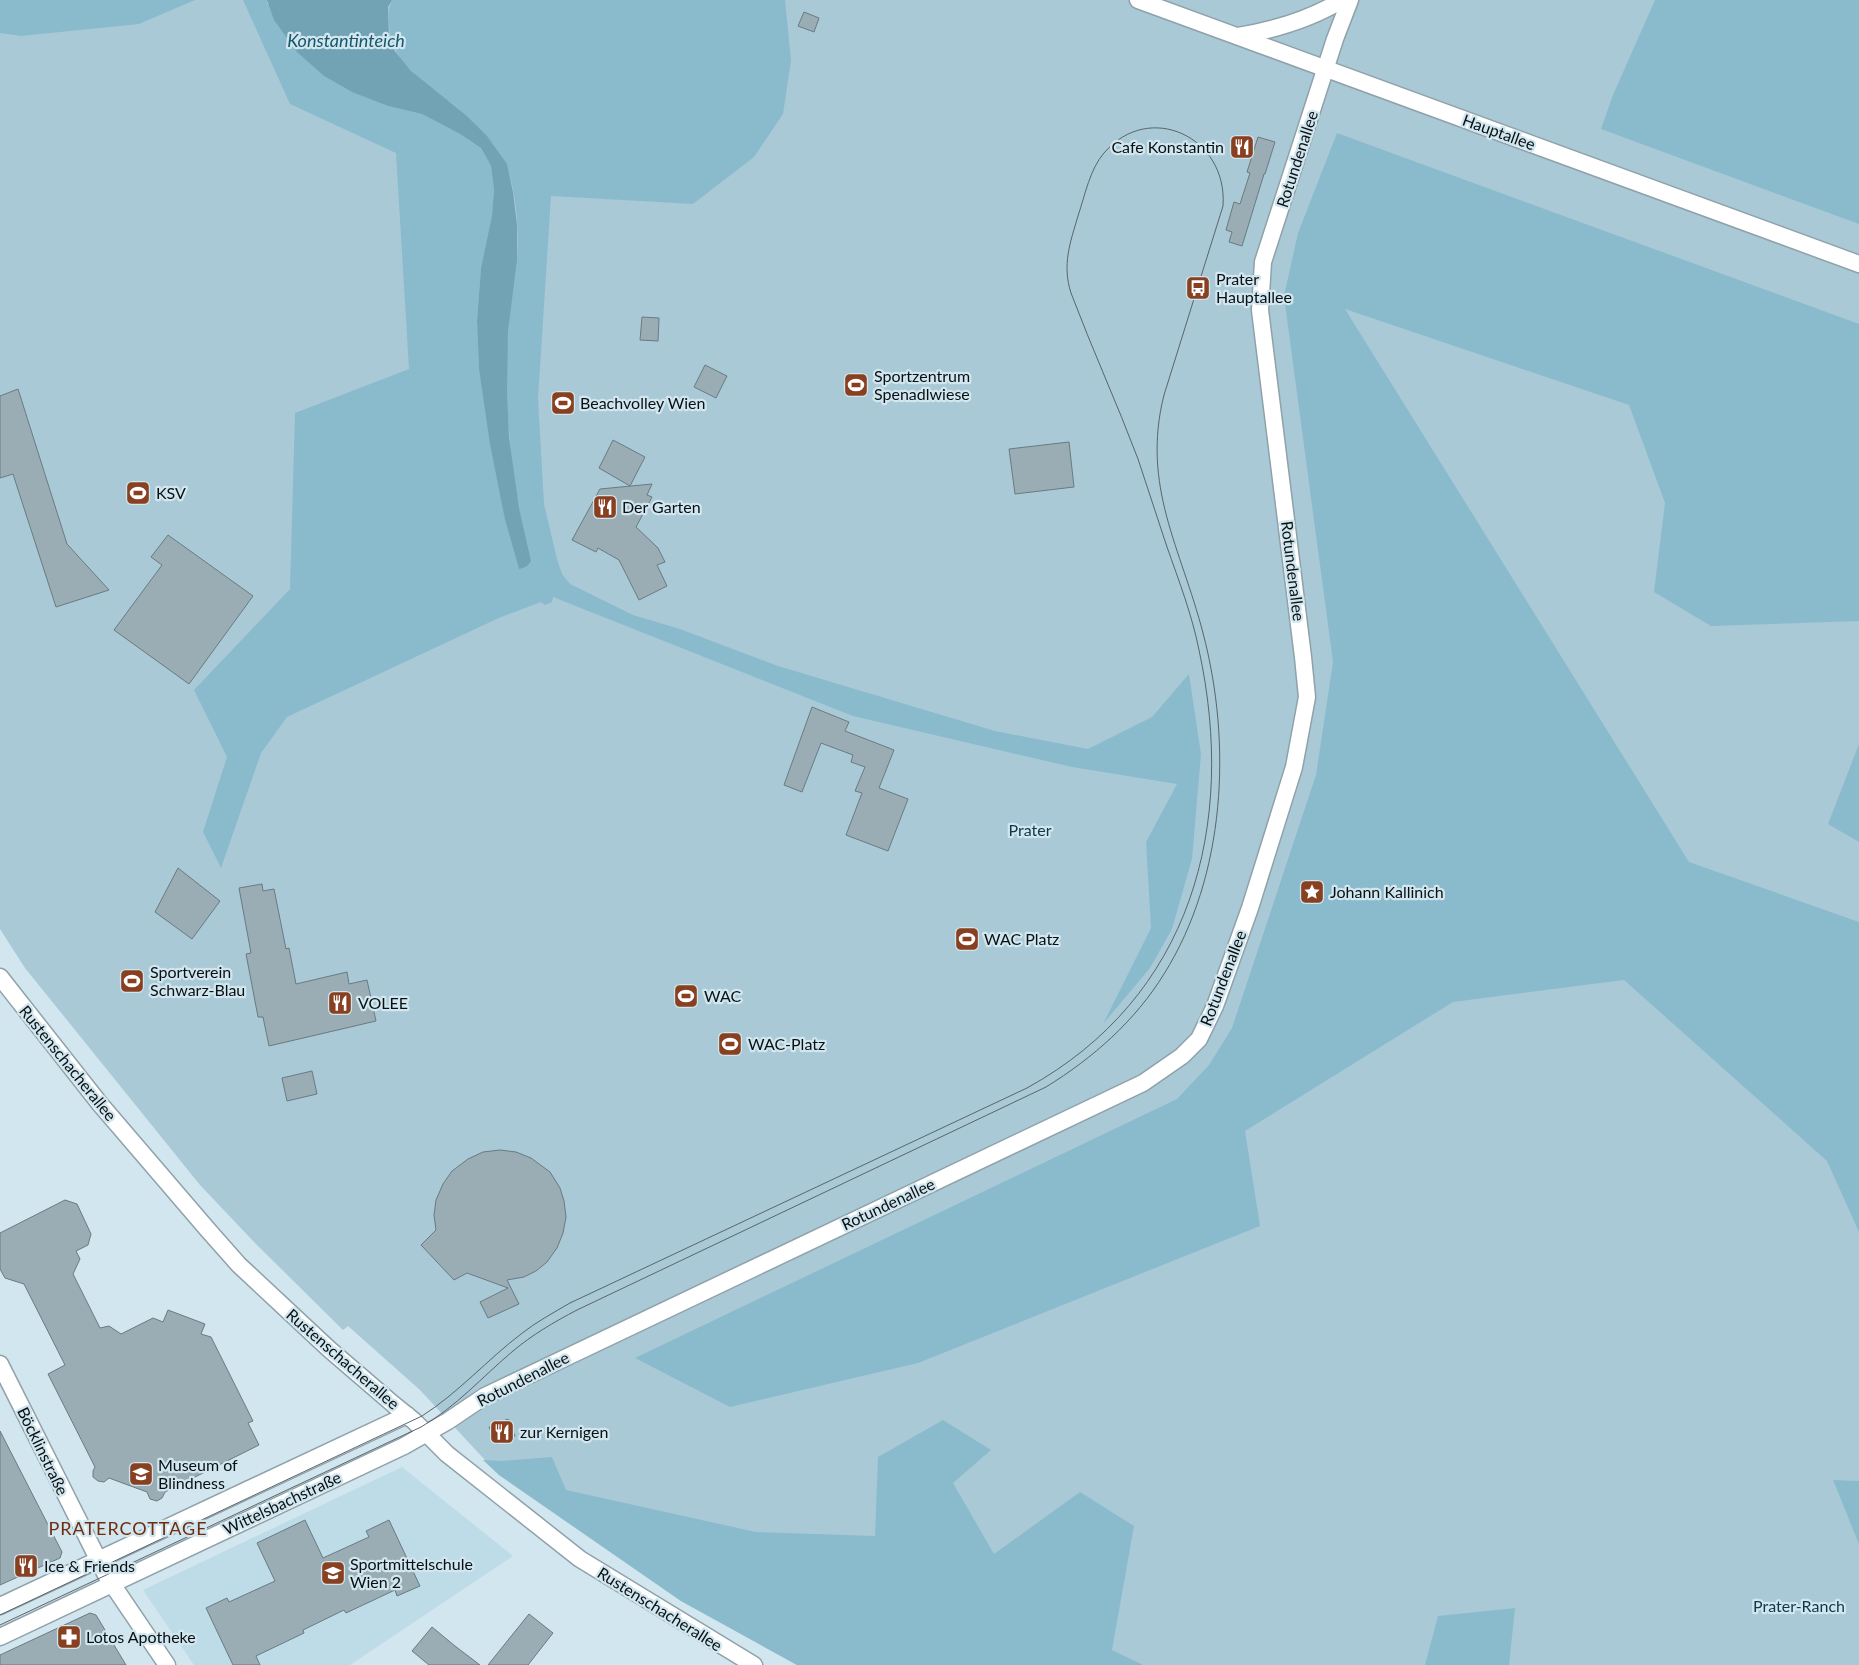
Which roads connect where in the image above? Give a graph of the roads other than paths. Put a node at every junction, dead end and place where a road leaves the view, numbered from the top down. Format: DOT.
graph roads {
  1 [pos="1138,0"];
  2 [pos="1342,0"];
  3 [pos="1350,0"];
  4 [pos="1238,36"];
  5 [pos="1326,69"];
  6 [pos="1859,264"];
  7 [pos="0,977"];
  8 [pos="0,1364"];
  9 [pos="407,1415"];
  10 [pos="427,1433"];
  11 [pos="98,1560"];
  12 [pos="112,1584"];
  13 [pos="0,1606"];
  14 [pos="0,1637"];
  15 [pos="167,1665"];
  16 [pos="754,1665"];
  1 -- 4 [label="street, Hauptallee"];
  2 -- 4 [label="street"];
  3 -- 5 [label="street, Rotundenallee"];
  4 -- 5 [label="street, Hauptallee"];
  5 -- 6 [label="street, Hauptallee"];
  5 -- 10 [label="street, Rotundenallee"];
  7 -- 9 [label="street, Rustenschacherallee"];
  8 -- 11 [label="street, Böcklinstraße"];
  9 -- 10 [label="street, Rustenschacherallee"];
  9 -- 11 [label="street, Wittelsbachstraße"];
  10 -- 12 [label="street, Wittelsbachstraße"];
  10 -- 16 [label="street, Rustenschacherallee"];
  11 -- 12 [label="street, Böcklinstraße"];
  11 -- 13 [label="street, Wittelsbachstraße"];
  12 -- 14 [label="street, Wittelsbachstraße"];
  12 -- 15 [label="street, Böcklinstraße"];
}
